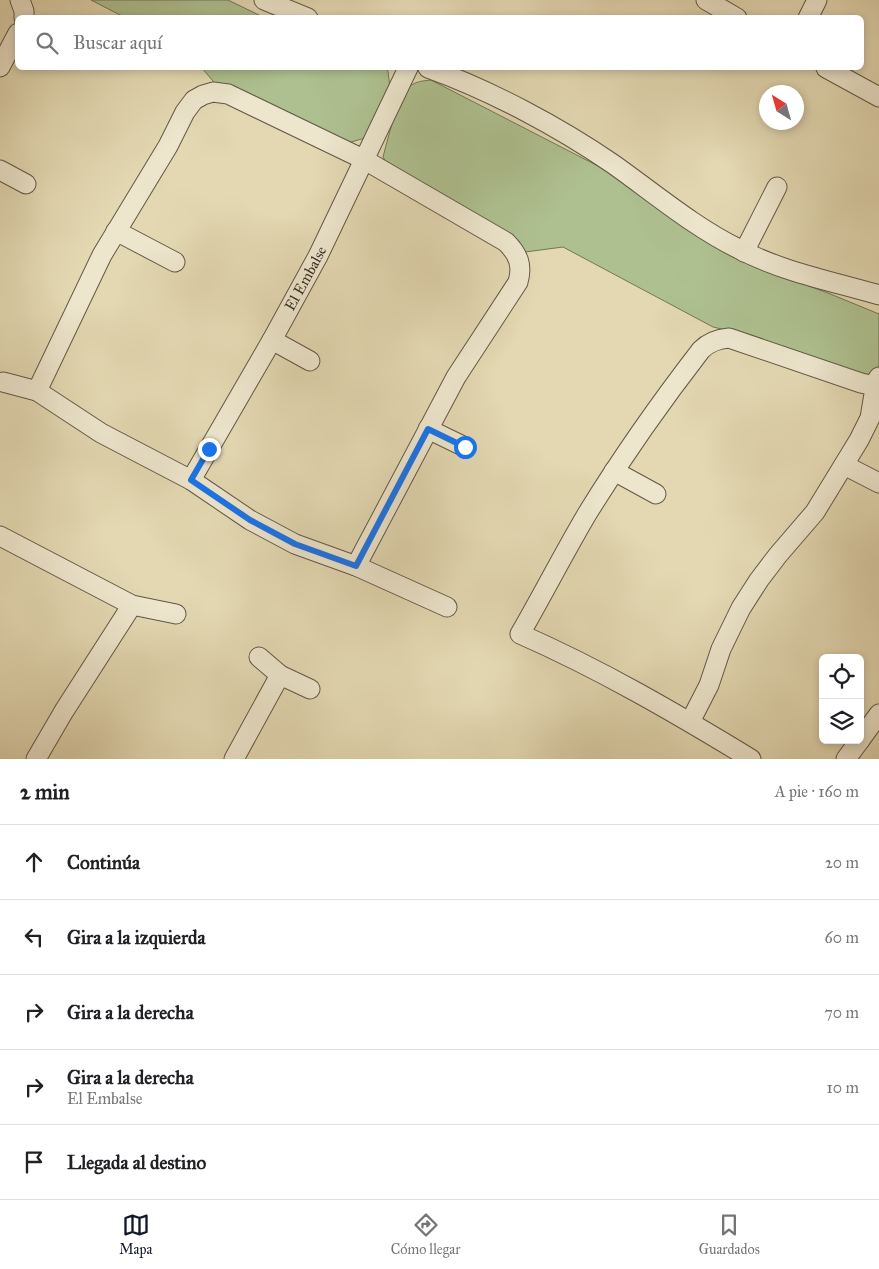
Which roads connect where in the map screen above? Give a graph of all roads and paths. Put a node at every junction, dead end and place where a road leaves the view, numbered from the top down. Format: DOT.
graph roads {
  1 [pos="20,0"];
  2 [pos="264,0"];
  3 [pos="706,0"];
  4 [pos="817,0"];
  5 [pos="730,9"];
  6 [pos="24,15"];
  7 [pos="301,15"];
  8 [pos="810,15"];
  9 [pos="15,40"];
  10 [pos="0,67"];
  11 [pos="407,70"];
  12 [pos="434,70"];
  13 [pos="830,70"];
  14 [pos="879,97"];
  15 [pos="363,159"];
  16 [pos="0,170"];
  17 [pos="26,184"];
  18 [pos="777,187"];
  19 [pos="116,231"];
  20 [pos="744,252"];
  21 [pos="175,262"];
  22 [pos="879,295"];
  23 [pos="272,340"];
  24 [pos="310,361"];
  25 [pos="878,380"];
  26 [pos="3,382"];
  27 [pos="37,391"];
  28 [pos="428,429"];
  29 [pos="465,447"];
  30 [pos="844,465"];
  31 [pos="614,471"];
  32 [pos="191,480"];
  33 [pos="879,483"];
  34 [pos="656,494"];
  35 [pos="0,536"];
  36 [pos="356,566"];
  37 [pos="132,605"];
  38 [pos="448,607"];
  39 [pos="176,614"];
  40 [pos="259,657"];
  41 [pos="280,675"];
  42 [pos="310,689"];
  43 [pos="879,714"];
  44 [pos="690,722"];
  45 [pos="864,735"];
  46 [pos="857,744"];
  47 [pos="36,759"];
  48 [pos="234,759"];
  49 [pos="751,759"];
  50 [pos="846,759"];
  1 -- 6 [label="street"];
  2 -- 7 [label="street"];
  3 -- 5 [label="street"];
  4 -- 8 [label="street"];
  9 -- 10 [label="street"];
  11 -- 15 [label="street, El Embalse"];
  12 -- 20 [label="street"];
  13 -- 14 [label="street"];
  15 -- 19 [label="street"];
  15 -- 23 [label="street, El Embalse"];
  15 -- 28 [label="street"];
  16 -- 17 [label="street"];
  18 -- 20 [label="street"];
  19 -- 21 [label="street"];
  19 -- 27 [label="street"];
  20 -- 22 [label="street"];
  23 -- 24 [label="street"];
  23 -- 32 [label="street, El Embalse"];
  25 -- 30 [label="street"];
  25 -- 31 [label="street"];
  26 -- 27 [label="street"];
  27 -- 32 [label="street"];
  28 -- 29 [label="street"];
  28 -- 36 [label="street"];
  30 -- 33 [label="street"];
  30 -- 44 [label="street"];
  31 -- 34 [label="street"];
  31 -- 44 [label="street"];
  32 -- 36 [label="street"];
  35 -- 37 [label="street"];
  36 -- 38 [label="street"];
  37 -- 39 [label="street"];
  37 -- 47 [label="street"];
  40 -- 41 [label="street"];
  41 -- 42 [label="street"];
  41 -- 48 [label="street"];
  43 -- 45 [label="street"];
  44 -- 49 [label="street"];
  46 -- 50 [label="street"];
}
